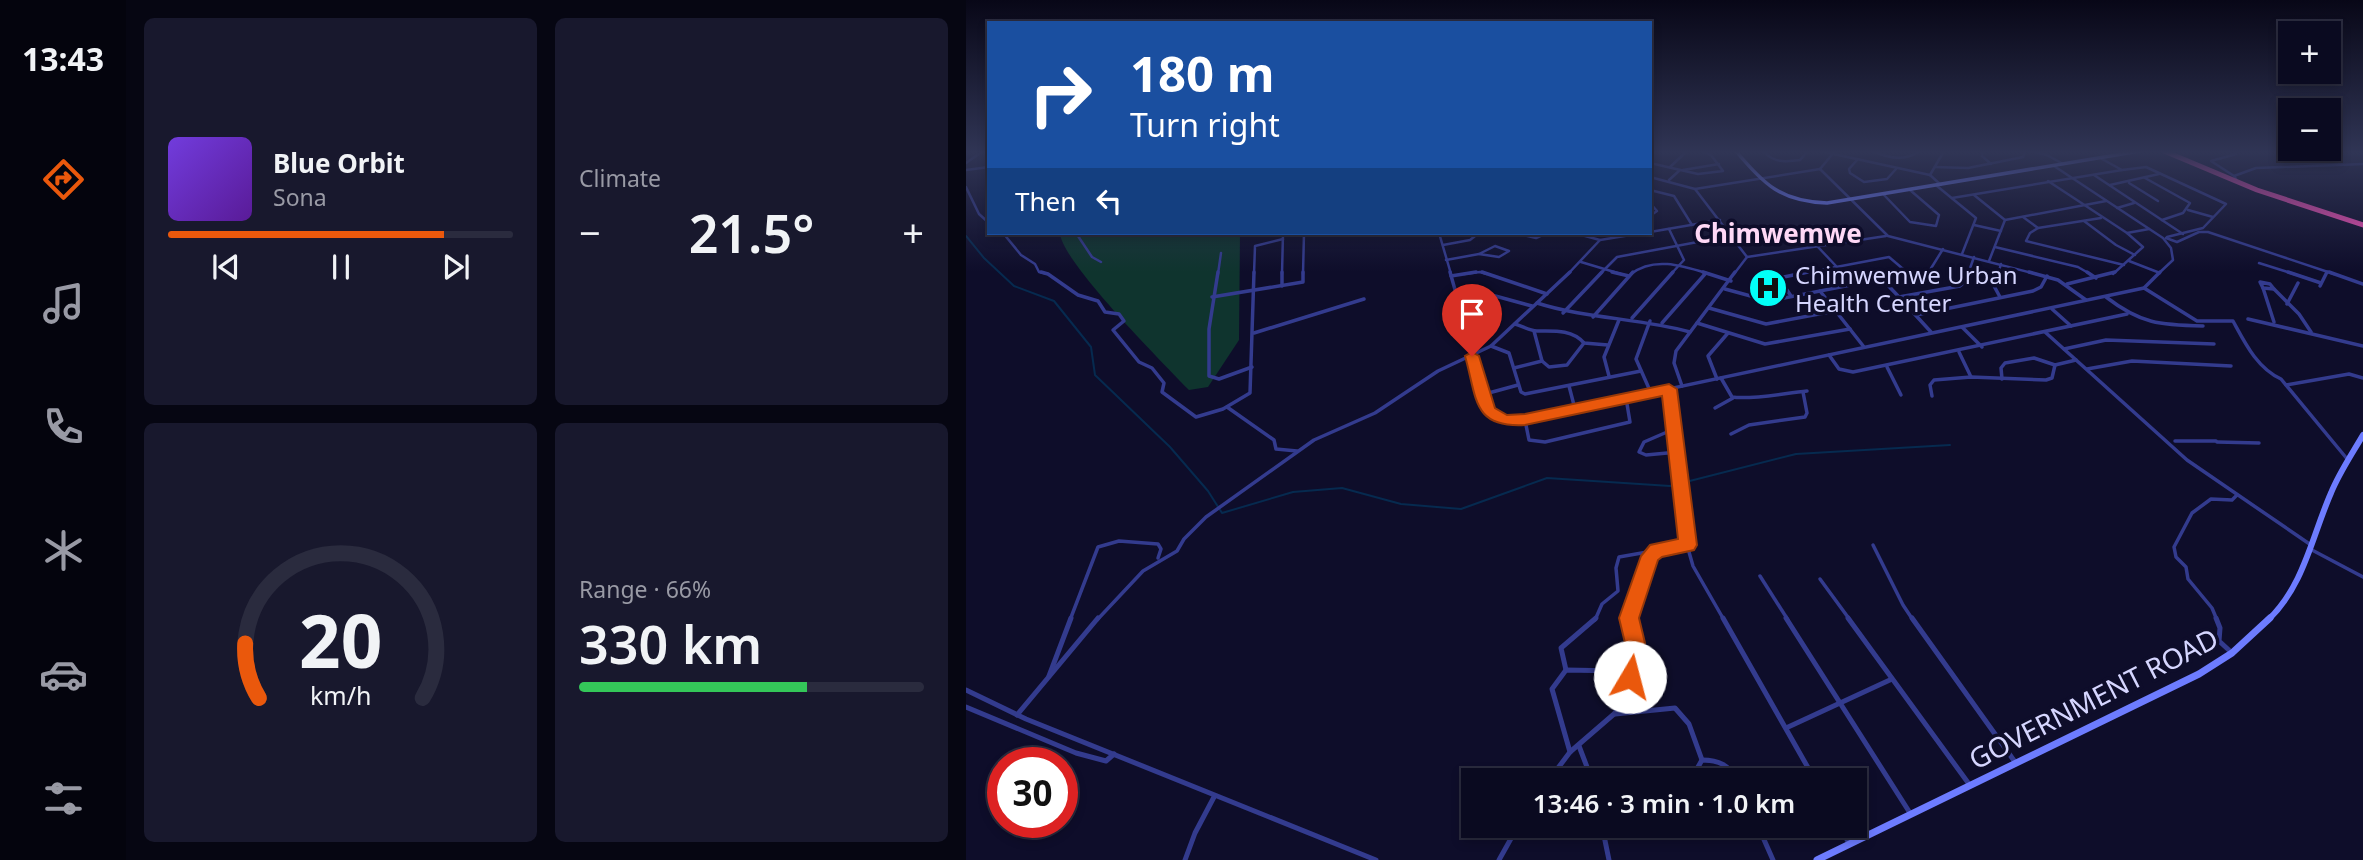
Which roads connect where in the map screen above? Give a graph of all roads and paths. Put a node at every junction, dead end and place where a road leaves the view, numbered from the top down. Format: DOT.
graph roads {
  1 [pos="968,191"];
  2 [pos="1655,191"];
  3 [pos="1697,191"];
  4 [pos="1774,191"];
  5 [pos="1842,191"];
  6 [pos="1904,191"];
  7 [pos="1911,191"];
  8 [pos="1945,191"];
  9 [pos="1995,191"];
  10 [pos="2064,191"];
  11 [pos="2091,191"];
  12 [pos="2118,191"];
  13 [pos="2142,191"];
  14 [pos="2170,191"];
  15 [pos="2199,191"];
  16 [pos="2261,191"];
  17 [pos="2272,191"];
  18 [pos="1884,195"];
  19 [pos="1974,195"];
  20 [pos="1952,198"];
  21 [pos="1791,200"];
  22 [pos="1851,200"];
  23 [pos="2106,201"];
  24 [pos="2158,201"];
  25 [pos="2134,202"];
  26 [pos="2085,205"];
  27 [pos="2117,208"];
  28 [pos="2188,209"];
  29 [pos="2023,217"];
  30 [pos="2103,217"];
  31 [pos="2214,217"];
  32 [pos="1720,220"];
  33 [pos="2005,220"];
  34 [pos="2162,220"];
  35 [pos="987,221"];
  36 [pos="2084,221"];
  37 [pos="2363,224"];
  38 [pos="1692,225"];
  39 [pos="1974,226"];
  40 [pos="2038,228"];
  41 [pos="1669,229"];
  42 [pos="2149,229"];
  43 [pos="2001,231"];
  44 [pos="1652,232"];
  45 [pos="2127,233"];
  46 [pos="2183,233"];
  47 [pos="1007,235"];
  48 [pos="1077,235"];
  49 [pos="1283,235"];
  50 [pos="1304,235"];
  51 [pos="1440,235"];
  52 [pos="1476,235"];
  53 [pos="1523,235"];
  54 [pos="1542,235"];
  55 [pos="1581,235"];
  56 [pos="1590,235"];
  57 [pos="1631,235"];
  58 [pos="1730,236"];
  59 [pos="1888,236"];
  60 [pos="1588,237"];
  61 [pos="2164,238"];
  62 [pos="1283,239"];
  63 [pos="1600,240"];
  64 [pos="1443,245"];
  65 [pos="1679,245"];
  66 [pos="1818,246"];
  67 [pos="1995,247"];
  68 [pos="1943,249"];
  69 [pos="1221,253"];
  70 [pos="1479,254"];
  71 [pos="1962,254"];
  72 [pos="2136,255"];
  73 [pos="1747,257"];
  74 [pos="1974,257"];
  75 [pos="1446,260"];
  76 [pos="1989,261"];
  77 [pos="2129,261"];
  78 [pos="1101,262"];
  79 [pos="1581,262"];
  80 [pos="2259,263"];
  81 [pos="2001,264"];
  82 [pos="2124,265"];
  83 [pos="1836,266"];
  84 [pos="1678,267"];
  85 [pos="1605,271"];
  86 [pos="2327,272"];
  87 [pos="2160,273"];
  88 [pos="1704,274"];
  89 [pos="1909,274"];
  90 [pos="1451,276"];
  91 [pos="1630,276"];
  92 [pos="2047,276"];
  93 [pos="2096,278"];
  94 [pos="1882,279"];
  95 [pos="1731,281"];
  96 [pos="2298,283"];
  97 [pos="2067,284"];
  98 [pos="2363,284"];
  99 [pos="1282,286"];
  100 [pos="2144,288"];
  101 [pos="1725,289"];
  102 [pos="1820,291"];
  103 [pos="1255,292"];
  104 [pos="1546,293"];
  105 [pos="1456,294"];
  106 [pos="1791,296"];
  107 [pos="1899,297"];
  108 [pos="2106,297"];
  109 [pos="1212,298"];
  110 [pos="2001,298"];
  111 [pos="1364,299"];
  112 [pos="2087,300"];
  113 [pos="1537,303"];
  114 [pos="2287,304"];
  115 [pos="1533,307"];
  116 [pos="1709,308"];
  117 [pos="2050,308"];
  118 [pos="1835,311"];
  119 [pos="1563,313"];
  120 [pos="2127,314"];
  121 [pos="1916,315"];
  122 [pos="1593,317"];
  123 [pos="1632,318"];
  124 [pos="2248,319"];
  125 [pos="1619,320"];
  126 [pos="1650,321"];
  127 [pos="1662,323"];
  128 [pos="1697,323"];
  129 [pos="2274,323"];
  130 [pos="1515,324"];
  131 [pos="2071,326"];
  132 [pos="2203,326"];
  133 [pos="1962,327"];
  134 [pos="1850,329"];
  135 [pos="1534,331"];
  136 [pos="1690,332"];
  137 [pos="2045,332"];
  138 [pos="2311,332"];
  139 [pos="1254,333"];
  140 [pos="1728,333"];
  141 [pos="1932,333"];
  142 [pos="1584,343"];
  143 [pos="2214,344"];
  144 [pos="1608,345"];
  145 [pos="1491,346"];
  146 [pos="1982,346"];
  147 [pos="2363,346"];
  148 [pos="1865,347"];
  149 [pos="2064,349"];
  150 [pos="1959,352"];
  151 [pos="1829,355"];
  152 [pos="1472,356"];
  153 [pos="2076,360"];
  154 [pos="1542,361"];
  155 [pos="2054,365"];
  156 [pos="2231,366"];
  157 [pos="1252,367"];
  158 [pos="1887,367"];
  159 [pos="1514,368"];
  160 [pos="2086,369"];
  161 [pos="1641,371"];
  162 [pos="1609,376"];
  163 [pos="1971,377"];
  164 [pos="1719,378"];
  165 [pos="2363,378"];
  166 [pos="2002,379"];
  167 [pos="1518,385"];
  168 [pos="2286,385"];
  169 [pos="1569,386"];
  170 [pos="1682,386"];
  171 [pos="1669,389"];
  172 [pos="1651,393"];
  173 [pos="1485,394"];
  174 [pos="1901,395"];
  175 [pos="1932,396"];
  176 [pos="1626,398"];
  177 [pos="1733,398"];
  178 [pos="1227,407"];
  179 [pos="1575,408"];
  180 [pos="1715,408"];
  181 [pos="1525,419"];
  182 [pos="1675,428"];
  183 [pos="1731,434"];
  184 [pos="2363,435"];
  185 [pos="2175,441"];
  186 [pos="2259,443"];
  187 [pos="1297,451"];
  188 [pos="1678,452"];
  189 [pos="2350,462"];
  190 [pos="2237,495"];
  191 [pos="1687,545"];
  192 [pos="1872,545"];
  193 [pos="2313,548"];
  194 [pos="1657,550"];
  195 [pos="1157,560"];
  196 [pos="1760,576"];
  197 [pos="2363,577"];
  198 [pos="1820,579"];
  199 [pos="2232,653"];
  200 [pos="1566,670"];
  201 [pos="1629,674"];
  202 [pos="1048,678"];
  203 [pos="1892,679"];
  204 [pos="966,690"];
  205 [pos="1839,702"];
  206 [pos="966,707"];
  207 [pos="1614,714"];
  208 [pos="1017,715"];
  209 [pos="1786,728"];
  210 [pos="1578,746"];
  211 [pos="1570,752"];
  212 [pos="1114,754"];
  213 [pos="1702,760"];
  214 [pos="2015,762"];
  215 [pos="1558,768"];
  216 [pos="1587,768"];
  217 [pos="1697,768"];
  218 [pos="1727,768"];
  219 [pos="1808,768"];
  220 [pos="1970,785"];
  221 [pos="1214,797"];
  222 [pos="1910,813"];
  223 [pos="1511,838"];
  224 [pos="1604,838"];
  225 [pos="1763,838"];
  226 [pos="1846,838"];
  227 [pos="1849,843"];
  228 [pos="1185,860"];
  229 [pos="1376,860"];
  230 [pos="1499,860"];
  231 [pos="1609,860"];
  232 [pos="1773,860"];
  233 [pos="1817,860"];
  1 -- 35 [label="street"];
  2 -- 38 [label="street"];
  3 -- 32 [label="street"];
  4 -- 21 [label="street"];
  5 -- 22 [label="street"];
  6 -- 18 [label="main road"];
  7 -- 18 [label="street"];
  8 -- 20 [label="street"];
  9 -- 19 [label="street"];
  10 -- 26 [label="street"];
  11 -- 23 [label="street"];
  12 -- 25 [label="street"];
  13 -- 24 [label="street"];
  14 -- 28 [label="street"];
  15 -- 31 [label="street"];
  16 -- 37 [label="highway"];
  17 -- 37 [label="highway"];
  18 -- 22 [label="main road"];
  19 -- 20 [label="street"];
  19 -- 33 [label="street"];
  20 -- 39 [label="street"];
  21 -- 22 [label="main road"];
  22 -- 59 [label="street"];
  23 -- 26 [label="street"];
  23 -- 27 [label="street"];
  25 -- 27 [label="street"];
  25 -- 34 [label="street"];
  26 -- 29 [label="street"];
  26 -- 30 [label="street"];
  27 -- 42 [label="street"];
  28 -- 31 [label="street"];
  28 -- 34 [label="street"];
  29 -- 33 [label="street"];
  29 -- 40 [label="street"];
  30 -- 36 [label="street"];
  30 -- 45 [label="street"];
  31 -- 46 [label="street"];
  32 -- 38 [label="street"];
  32 -- 58 [label="street"];
  33 -- 43 [label="street"];
  34 -- 46 [label="street"];
  36 -- 40 [label="street"];
  36 -- 72 [label="street"];
  38 -- 41 [label="street"];
  39 -- 43 [label="street"];
  39 -- 71 [label="street"];
  40 -- 82 [label="street"];
  41 -- 44 [label="street"];
  41 -- 65 [label="street"];
  42 -- 45 [label="street"];
  42 -- 61 [label="street"];
  43 -- 67 [label="street"];
  45 -- 72 [label="street"];
  46 -- 61 [label="street"];
  47 -- 178 [label="street"];
  48 -- 78 [label="street"];
  49 -- 62 [label="street"];
  50 -- 99 [label="street"];
  51 -- 64 [label="street"];
  52 -- 64 [label="street"];
  53 -- 54 [label="street"];
  55 -- 60 [label="street"];
  56 -- 60 [label="street"];
  57 -- 63 [label="street"];
  58 -- 65 [label="street"];
  58 -- 73 [label="street"];
  59 -- 66 [label="street"];
  59 -- 68 [label="street"];
  60 -- 63 [label="street"];
  61 -- 86 [label="street"];
  61 -- 87 [label="street"];
  62 -- 99 [label="street"];
  62 -- 103 [label="street"];
  63 -- 79 [label="street"];
  64 -- 75 [label="street"];
  65 -- 84 [label="street"];
  65 -- 85 [label="street"];
  66 -- 73 [label="street"];
  66 -- 83 [label="street"];
  67 -- 76 [label="street"];
  67 -- 93 [label="street"];
  68 -- 71 [label="street"];
  68 -- 89 [label="street"];
  69 -- 109 [label="street"];
  70 -- 70 [label="street"];
  70 -- 75 [label="street"];
  71 -- 74 [label="street"];
  72 -- 77 [label="street"];
  73 -- 95 [label="street"];
  74 -- 76 [label="street"];
  74 -- 107 [label="street"];
  75 -- 90 [label="street"];
  76 -- 81 [label="street"];
  77 -- 82 [label="street"];
  77 -- 87 [label="street"];
  79 -- 85 [label="street"];
  79 -- 104 [label="street"];
  80 -- 86 [label="street"];
  81 -- 92 [label="street"];
  81 -- 110 [label="street"];
  82 -- 93 [label="street"];
  83 -- 89 [label="street"];
  83 -- 106 [label="street"];
  84 -- 88 [label="street"];
  84 -- 91 [label="street"];
  84 -- 123 [label="street"];
  85 -- 91 [label="street"];
  85 -- 119 [label="street"];
  86 -- 98 [label="street"];
  87 -- 100 [label="street"];
  88 -- 95 [label="street"];
  88 -- 127 [label="street"];
  89 -- 94 [label="street"];
  90 -- 104 [label="street"];
  90 -- 105 [label="street"];
  91 -- 122 [label="street"];
  92 -- 97 [label="street"];
  92 -- 110 [label="street"];
  93 -- 97 [label="street"];
  94 -- 102 [label="street"];
  94 -- 107 [label="street"];
  95 -- 101 [label="street"];
  96 -- 114 [label="street"];
  97 -- 112 [label="street"];
  99 -- 103 [label="street"];
  100 -- 108 [label="street"];
  100 -- 168 [label="street"];
  101 -- 106 [label="street"];
  101 -- 116 [label="street"];
  102 -- 106 [label="street"];
  102 -- 118 [label="street"];
  103 -- 109 [label="street"];
  103 -- 139 [label="street"];
  104 -- 113 [label="street"];
  105 -- 115 [label="street"];
  105 -- 152 [label="street"];
  107 -- 121 [label="street"];
  108 -- 112 [label="street"];
  108 -- 120 [label="street"];
  109 -- 157 [label="street"];
  110 -- 121 [label="street"];
  111 -- 139 [label="street"];
  112 -- 117 [label="street"];
  113 -- 115 [label="street"];
  113 -- 119 [label="street"];
  114 -- 129 [label="street"];
  114 -- 138 [label="street"];
  115 -- 130 [label="street"];
  116 -- 118 [label="street"];
  116 -- 128 [label="street"];
  117 -- 131 [label="street"];
  117 -- 133 [label="street"];
  118 -- 134 [label="street"];
  119 -- 122 [label="street"];
  120 -- 131 [label="street"];
  120 -- 132 [label="street"];
  121 -- 141 [label="street"];
  122 -- 125 [label="street"];
  123 -- 125 [label="street"];
  123 -- 126 [label="street"];
  124 -- 129 [label="street"];
  125 -- 144 [label="street"];
  126 -- 127 [label="street"];
  126 -- 161 [label="street"];
  127 -- 136 [label="street"];
  128 -- 136 [label="street"];
  128 -- 140 [label="street"];
  129 -- 138 [label="street"];
  130 -- 135 [label="street"];
  130 -- 145 [label="street"];
  131 -- 137 [label="street"];
  133 -- 141 [label="street"];
  133 -- 146 [label="street"];
  134 -- 140 [label="street"];
  134 -- 148 [label="street"];
  135 -- 142 [label="street"];
  135 -- 154 [label="street"];
  136 -- 170 [label="street"];
  137 -- 146 [label="street"];
  137 -- 149 [label="street"];
  138 -- 147 [label="street"];
  139 -- 157 [label="street"];
  140 -- 164 [label="street"];
  141 -- 148 [label="street"];
  142 -- 144 [label="street"];
  142 -- 154 [label="street"];
  143 -- 149 [label="street"];
  144 -- 162 [label="street"];
  145 -- 152 [label="street"];
  145 -- 159 [label="street"];
  146 -- 150 [label="street"];
  148 -- 151 [label="street"];
  149 -- 153 [label="street"];
  150 -- 158 [label="street"];
  150 -- 163 [label="street"];
  151 -- 158 [label="street"];
  151 -- 164 [label="street"];
  152 -- 173 [label="street"];
  152 -- 187 [label="street"];
  153 -- 155 [label="street"];
  153 -- 160 [label="street"];
  154 -- 159 [label="street"];
  155 -- 166 [label="street"];
  155 -- 166 [label="street"];
  156 -- 160 [label="street"];
  157 -- 178 [label="street"];
  158 -- 174 [label="street"];
  159 -- 167 [label="street"];
  160 -- 190 [label="street"];
  161 -- 162 [label="street"];
  161 -- 172 [label="street"];
  162 -- 169 [label="street"];
  163 -- 166 [label="street"];
  163 -- 175 [label="street"];
  164 -- 170 [label="street"];
  164 -- 177 [label="street"];
  165 -- 168 [label="street"];
  167 -- 169 [label="street"];
  167 -- 173 [label="street"];
  168 -- 189 [label="street"];
  169 -- 179 [label="street"];
  170 -- 171 [label="street"];
  171 -- 172 [label="street"];
  171 -- 182 [label="street"];
  172 -- 176 [label="street"];
  173 -- 181 [label="street"];
  176 -- 179 [label="street"];
  176 -- 181 [label="street"];
  177 -- 180 [label="street"];
  177 -- 183 [label="street"];
  178 -- 187 [label="street"];
  179 -- 181 [label="street"];
  182 -- 188 [label="street"];
  182 -- 188 [label="street"];
  184 -- 189 [label="street, GOVERNMENT ROAD"];
  185 -- 186 [label="street"];
  187 -- 195 [label="street"];
  188 -- 191 [label="street"];
  189 -- 193 [label="street, GOVERNMENT ROAD"];
  190 -- 193 [label="street"];
  190 -- 199 [label="street"];
  191 -- 194 [label="street"];
  191 -- 209 [label="street"];
  192 -- 214 [label="street"];
  193 -- 197 [label="street"];
  193 -- 199 [label="street, GOVERNMENT ROAD"];
  194 -- 200 [label="street"];
  194 -- 201 [label="street"];
  195 -- 202 [label="street"];
  195 -- 202 [label="street"];
  196 -- 205 [label="street"];
  198 -- 203 [label="street"];
  199 -- 214 [label="street, GOVERNMENT ROAD"];
  200 -- 201 [label="street"];
  200 -- 211 [label="street"];
  201 -- 207 [label="street"];
  202 -- 208 [label="street"];
  203 -- 205 [label="street"];
  203 -- 220 [label="street"];
  204 -- 208 [label="street"];
  205 -- 209 [label="street"];
  205 -- 222 [label="street"];
  206 -- 212 [label="street"];
  207 -- 210 [label="street"];
  207 -- 213 [label="street"];
  208 -- 212 [label="street"];
  209 -- 219 [label="street"];
  210 -- 211 [label="street"];
  210 -- 216 [label="street"];
  211 -- 215 [label="street"];
  212 -- 221 [label="street"];
  213 -- 217 [label="street"];
  213 -- 218 [label="street"];
  214 -- 220 [label="street, GOVERNMENT ROAD"];
  220 -- 222 [label="street, GOVERNMENT ROAD"];
  221 -- 228 [label="street"];
  221 -- 229 [label="street"];
  222 -- 227 [label="street, GOVERNMENT ROAD"];
  223 -- 230 [label="street"];
  224 -- 231 [label="street"];
  225 -- 232 [label="street"];
  226 -- 227 [label="street"];
  227 -- 233 [label="street, GOVERNMENT ROAD"];
}
